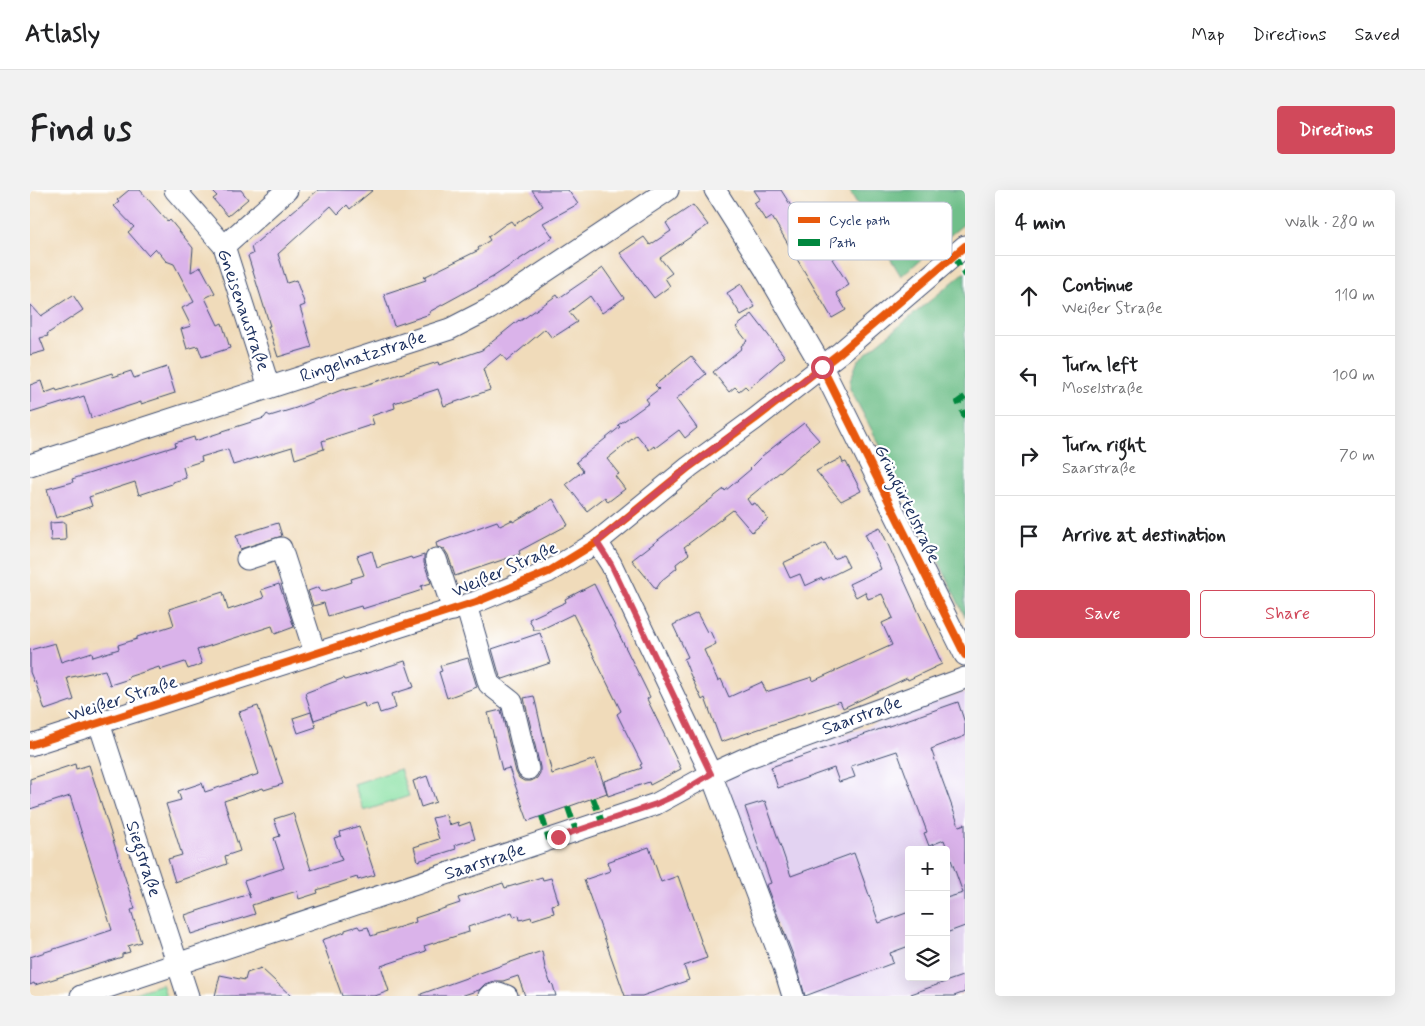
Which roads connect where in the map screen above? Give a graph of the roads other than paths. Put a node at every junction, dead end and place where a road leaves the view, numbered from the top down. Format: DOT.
graph roads {
  1 [pos="175,190"];
  2 [pos="287,190"];
  3 [pos="668,190"];
  4 [pos="715,190"];
  5 [pos="224,246"];
  6 [pos="965,246"];
  7 [pos="952,257"];
  8 [pos="948,260"];
  9 [pos="822,367"];
  10 [pos="269,387"];
  11 [pos="30,465"];
  12 [pos="597,542"];
  13 [pos="246,559"];
  14 [pos="436,559"];
  15 [pos="460,607"];
  16 [pos="315,653"];
  17 [pos="965,655"];
  18 [pos="965,678"];
  19 [pos="99,723"];
  20 [pos="30,745"];
  21 [pos="528,769"];
  22 [pos="711,774"];
  23 [pos="178,964"];
  24 [pos="81,996"];
  25 [pos="188,996"];
  26 [pos="489,996"];
  27 [pos="507,996"];
  28 [pos="793,996"];
  1 -- 5 [label="street, Gneisenaustraße"];
  2 -- 5 [label="street"];
  3 -- 10 [label="street, Ringelnatzstraße"];
  4 -- 9 [label="street, Grüngürtelstraße"];
  5 -- 10 [label="street, Gneisenaustraße"];
  6 -- 7 [label="street, Weißer Straße"];
  8 -- 9 [label="street, Weißer Straße"];
  9 -- 12 [label="street, Weißer Straße"];
  9 -- 17 [label="street, Grüngürtelstraße"];
  10 -- 11 [label="street, Ringelnatzstraße"];
  12 -- 15 [label="street, Weißer Straße"];
  12 -- 22 [label="street"];
  13 -- 16 [label="street"];
  14 -- 15 [label="street"];
  15 -- 16 [label="street, Weißer Straße"];
  15 -- 21 [label="street"];
  16 -- 19 [label="street, Weißer Straße"];
  18 -- 22 [label="street, Saarstraße"];
  19 -- 20 [label="street, Weißer Straße"];
  19 -- 23 [label="street, Siegstraße"];
  22 -- 23 [label="street, Saarstraße"];
  22 -- 28 [label="street"];
  23 -- 24 [label="street, Saarstraße"];
  23 -- 25 [label="street, Siegstraße"];
  26 -- 27 [label="street"];
}
